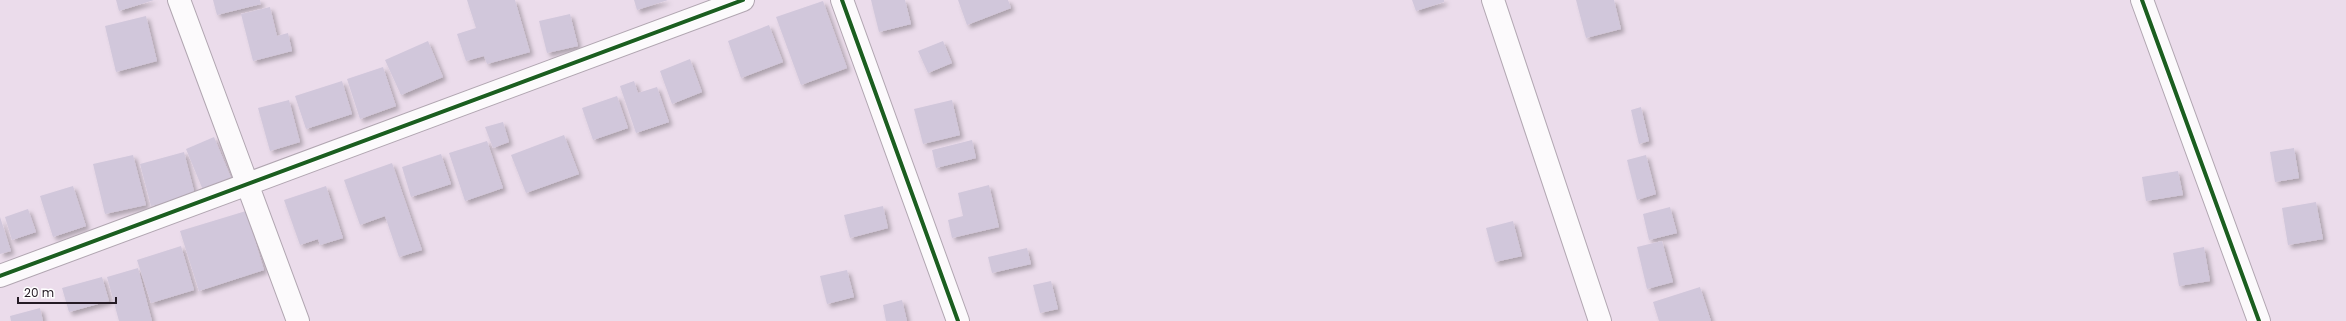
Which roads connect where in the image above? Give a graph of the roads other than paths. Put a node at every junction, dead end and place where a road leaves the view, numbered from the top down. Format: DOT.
graph roads {
  1 [pos="179,0"];
  2 [pos="743,0"];
  3 [pos="842,0"];
  4 [pos="1493,0"];
  5 [pos="2142,0"];
  6 [pos="247,185"];
  7 [pos="0,276"];
  8 [pos="298,321"];
  9 [pos="958,321"];
  10 [pos="1600,321"];
  11 [pos="2259,321"];
  1 -- 6 [label="street"];
  2 -- 6 [label="street"];
  3 -- 9 [label="street"];
  4 -- 10 [label="street"];
  5 -- 11 [label="street"];
  6 -- 7 [label="street"];
  6 -- 8 [label="street"];
}
